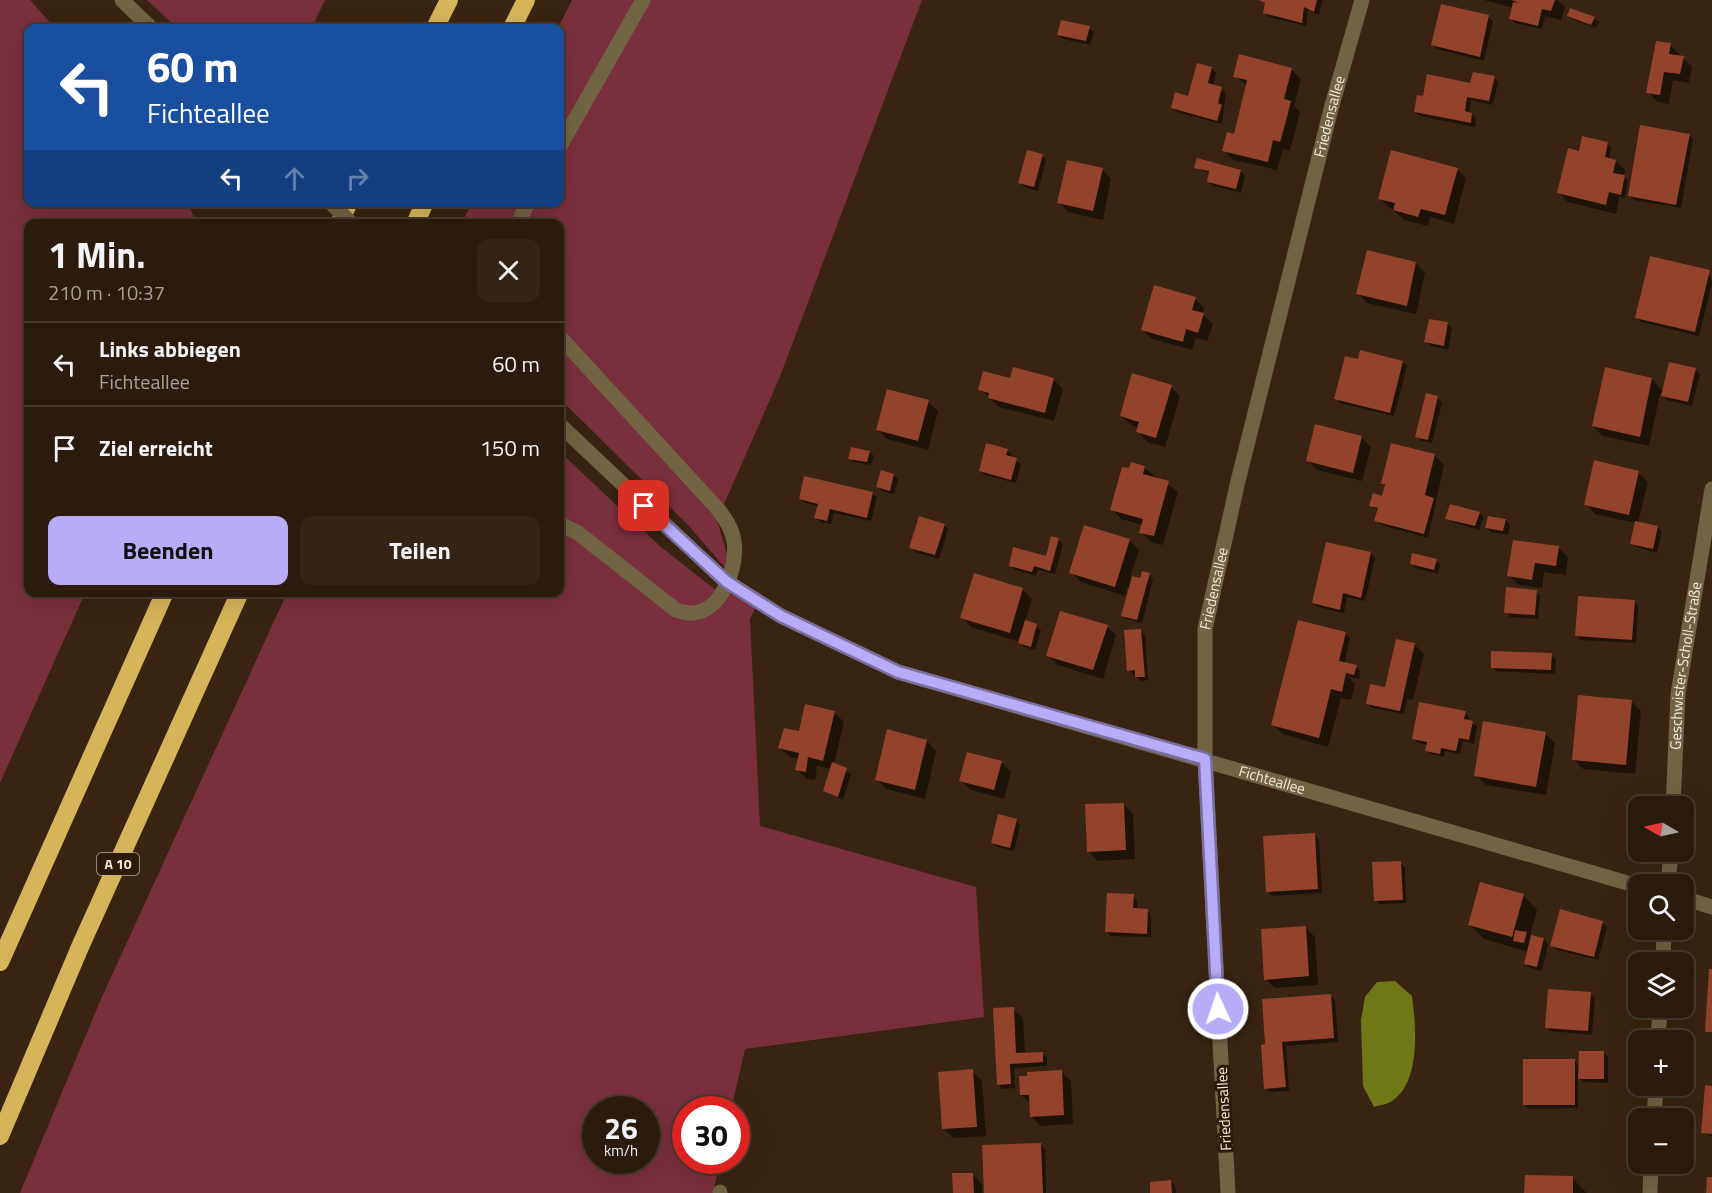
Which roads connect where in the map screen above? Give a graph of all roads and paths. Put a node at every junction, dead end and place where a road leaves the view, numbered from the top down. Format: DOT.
graph roads {
  1 [pos="122,0"];
  2 [pos="449,0"];
  3 [pos="526,0"];
  4 [pos="643,0"];
  5 [pos="1362,0"];
  6 [pos="147,24"];
  7 [pos="437,24"];
  8 [pos="514,24"];
  9 [pos="564,139"];
  10 [pos="335,207"];
  11 [pos="347,219"];
  12 [pos="564,341"];
  13 [pos="564,428"];
  14 [pos="1712,489"];
  15 [pos="564,526"];
  16 [pos="727,582"];
  17 [pos="163,597"];
  18 [pos="238,597"];
  19 [pos="1205,759"];
  20 [pos="1673,796"];
  21 [pos="1628,883"];
  22 [pos="1694,901"];
  23 [pos="1712,907"];
  24 [pos="0,962"];
  25 [pos="0,1136"];
  26 [pos="1651,1174"];
  27 [pos="1228,1193"];
  28 [pos="1650,1193"];
  1 -- 6 [label="street"];
  2 -- 7 [label="highway"];
  3 -- 8 [label="highway"];
  4 -- 9 [label="street"];
  5 -- 19 [label="street, Friedensallee"];
  10 -- 11 [label="street, bridge"];
  12 -- 16 [label="street"];
  13 -- 16 [label="street, Fichteallee"];
  14 -- 20 [label="street, Geschwister-Scholl-Straße"];
  15 -- 16 [label="street"];
  16 -- 19 [label="street, Fichteallee"];
  17 -- 24 [label="highway"];
  18 -- 25 [label="highway, A 10"];
  19 -- 21 [label="street, Fichteallee"];
  19 -- 27 [label="street, Friedensallee"];
  22 -- 23 [label="street"];
  26 -- 28 [label="street"];
}
